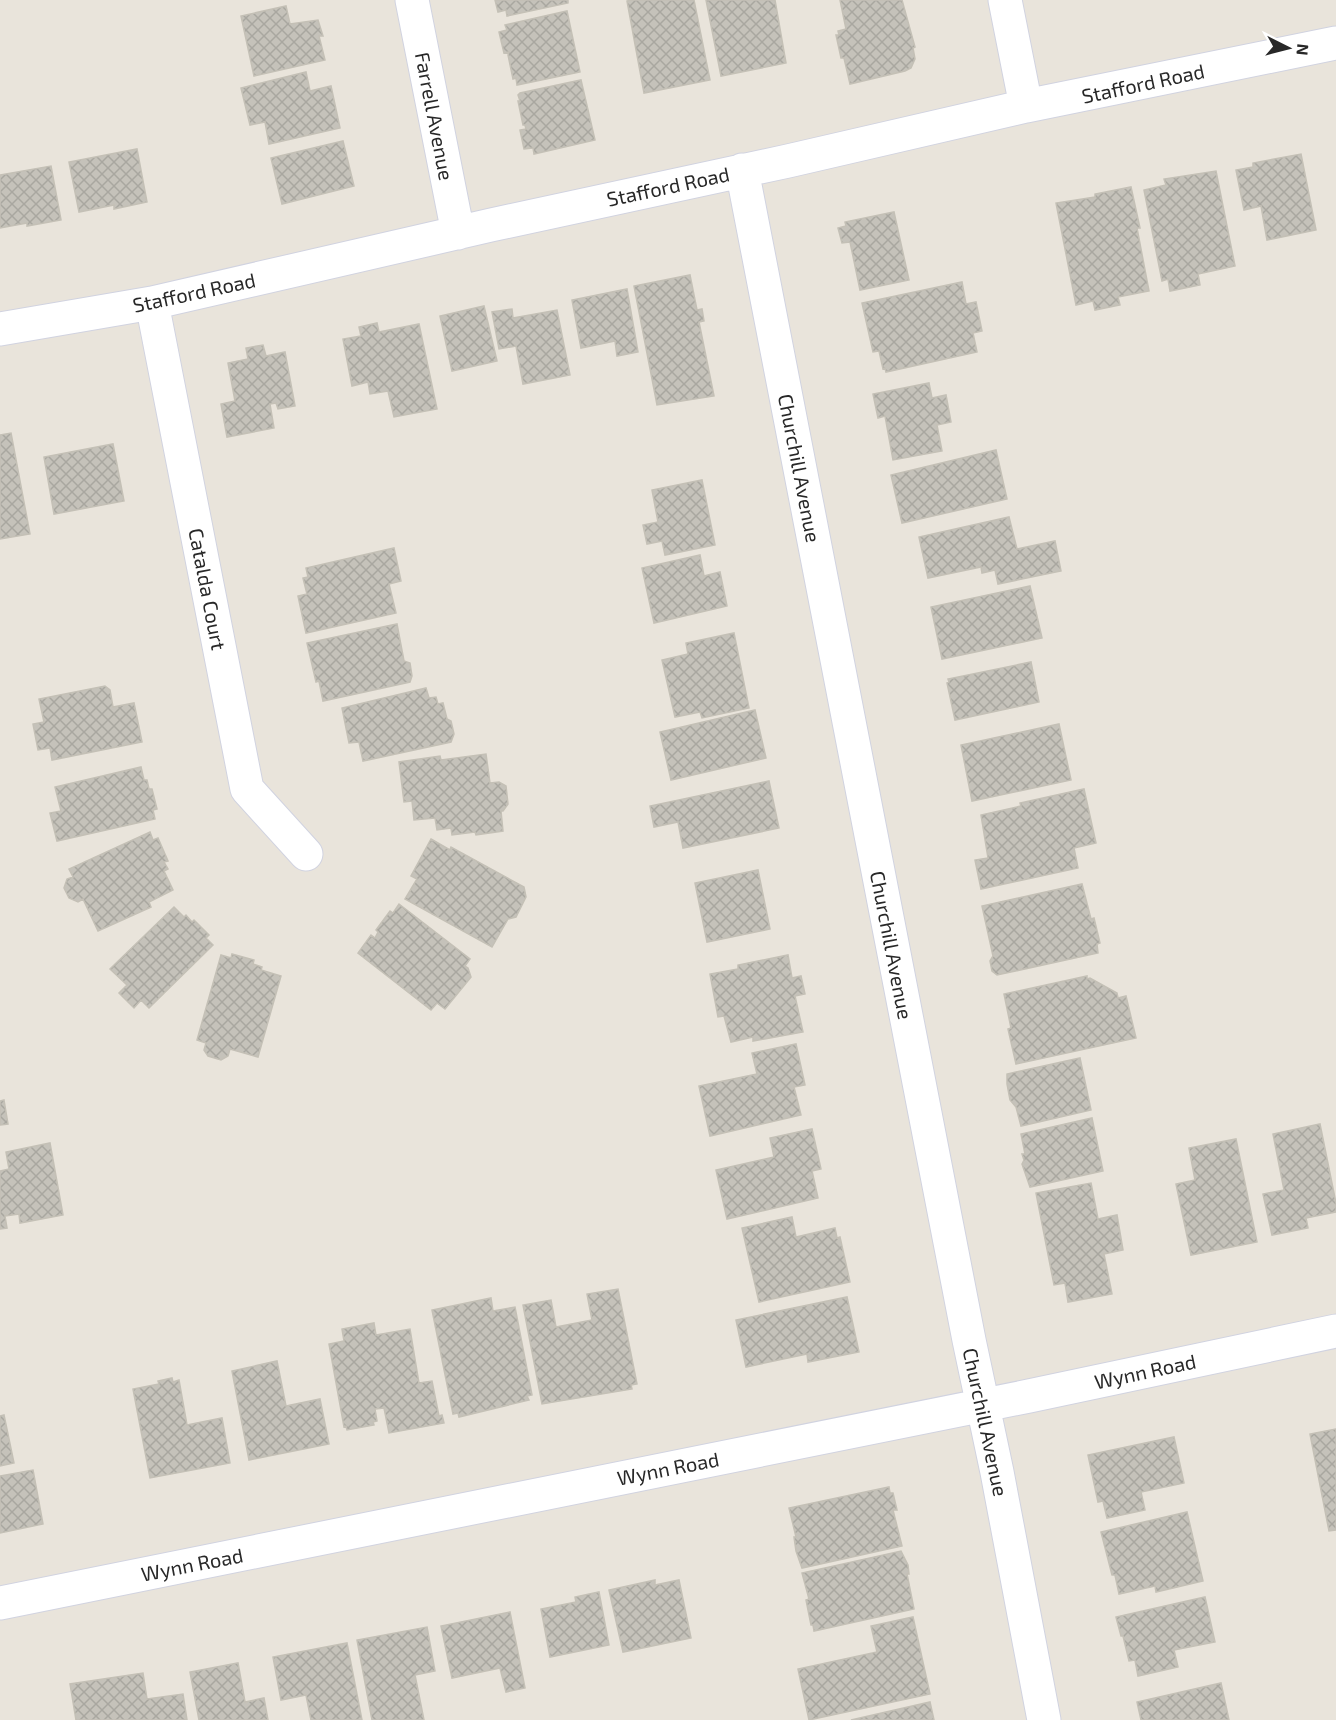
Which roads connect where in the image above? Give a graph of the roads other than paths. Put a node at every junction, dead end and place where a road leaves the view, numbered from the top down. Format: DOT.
graph roads {
  1 [pos="412,0"];
  2 [pos="1005,0"];
  3 [pos="1336,43"];
  4 [pos="1026,106"];
  5 [pos="742,170"];
  6 [pos="458,232"];
  7 [pos="152,303"];
  8 [pos="0,329"];
  9 [pos="306,854"];
  10 [pos="1336,1331"];
  11 [pos="983,1404"];
  12 [pos="0,1603"];
  13 [pos="1044,1720"];
  1 -- 6 [label="street, Farrell Avenue"];
  2 -- 4 [label="street"];
  3 -- 4 [label="street, Stafford Road"];
  4 -- 5 [label="street, Stafford Road"];
  5 -- 6 [label="street, Stafford Road"];
  5 -- 11 [label="street, Churchill Avenue"];
  6 -- 7 [label="street, Stafford Road"];
  7 -- 8 [label="street, Stafford Road"];
  7 -- 9 [label="street, Catalda Court"];
  10 -- 11 [label="street, Wynn Road"];
  11 -- 12 [label="street, Wynn Road"];
  11 -- 13 [label="street, Churchill Avenue"];
}
